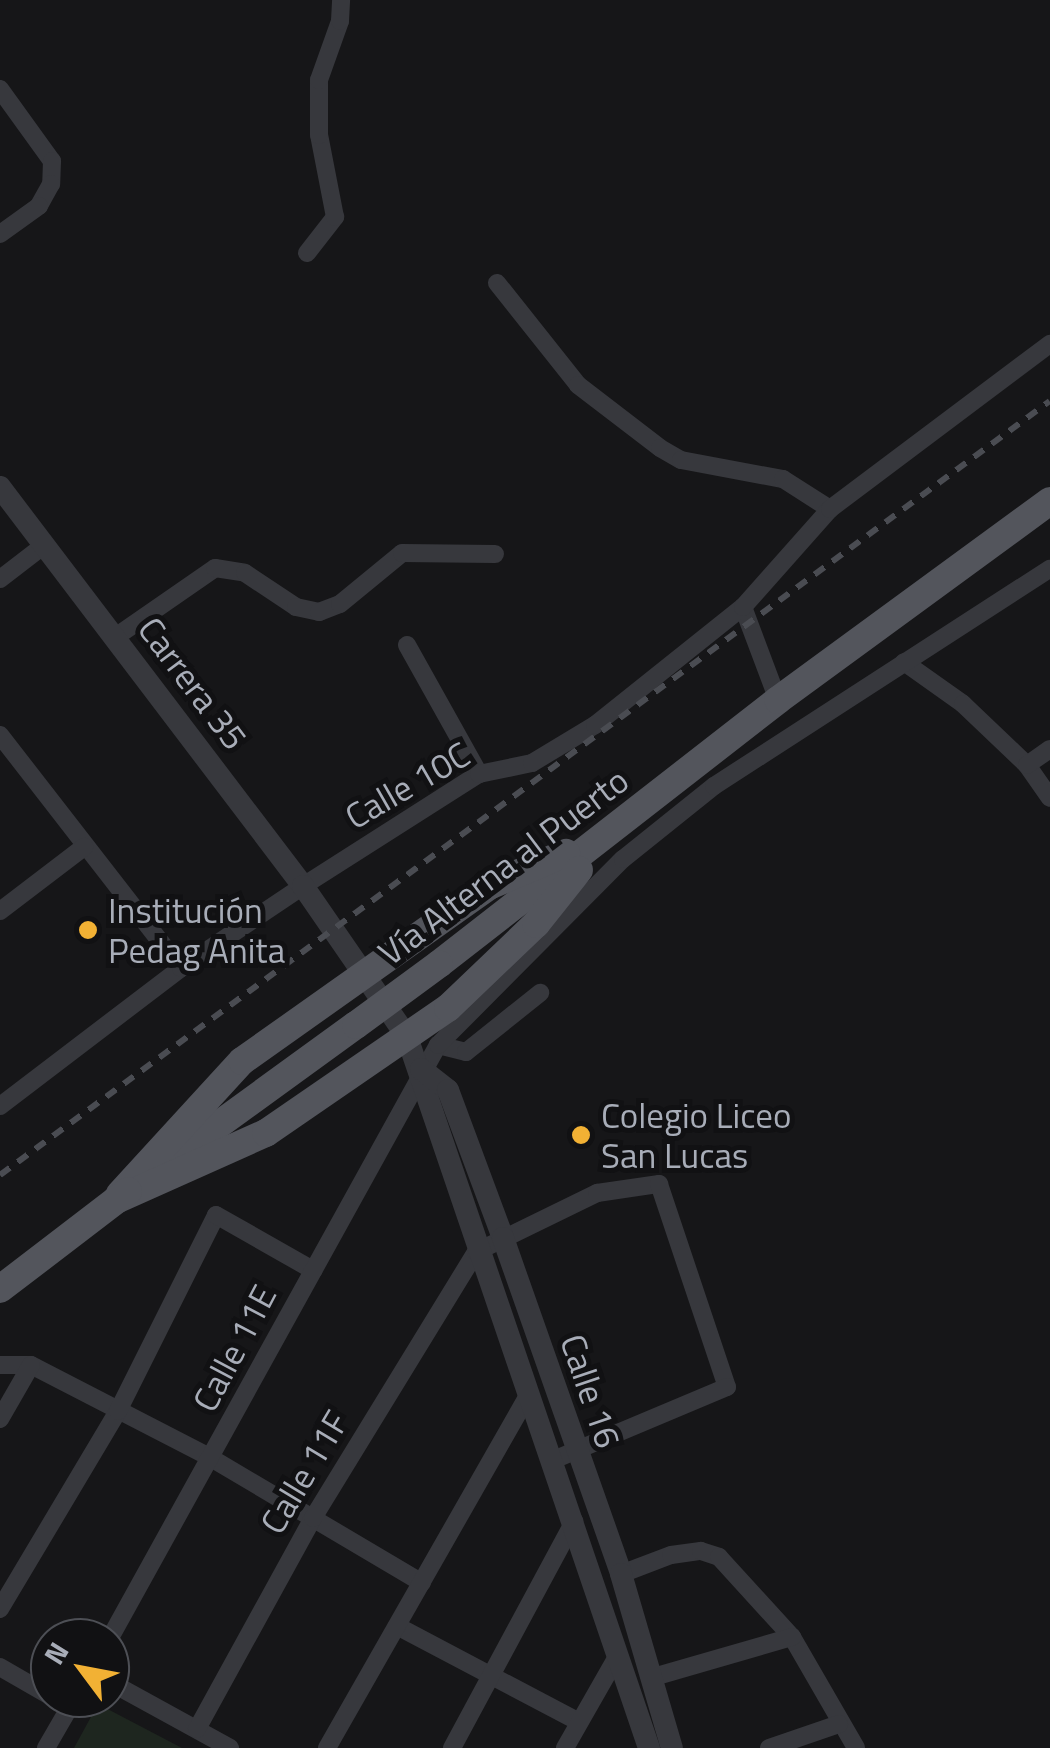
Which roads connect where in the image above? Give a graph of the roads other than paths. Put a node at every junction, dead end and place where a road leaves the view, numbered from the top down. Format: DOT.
graph roads {
  1 [pos="340,0"];
  2 [pos="0,89"];
  3 [pos="0,234"];
  4 [pos="307,253"];
  5 [pos="497,283"];
  6 [pos="1050,344"];
  7 [pos="0,487"];
  8 [pos="1050,501"];
  9 [pos="830,509"];
  10 [pos="44,546"];
  11 [pos="495,554"];
  12 [pos="1050,569"];
  13 [pos="0,579"];
  14 [pos="743,608"];
  15 [pos="114,638"];
  16 [pos="407,645"];
  17 [pos="904,662"];
  18 [pos="778,700"];
  19 [pos="0,735"];
  20 [pos="1050,749"];
  21 [pos="1026,765"];
  22 [pos="479,774"];
  23 [pos="1050,798"];
  24 [pos="608,834"];
  25 [pos="84,847"];
  26 [pos="303,886"];
  27 [pos="0,910"];
  28 [pos="328,924"];
  29 [pos="181,968"];
  30 [pos="362,971"];
  31 [pos="540,992"];
  32 [pos="407,1036"];
  33 [pos="438,1045"];
  34 [pos="415,1078"];
  35 [pos="0,1106"];
  36 [pos="116,1200"];
  37 [pos="503,1238"];
  38 [pos="476,1252"];
  39 [pos="313,1270"];
  40 [pos="0,1288"];
  41 [pos="0,1364"];
  42 [pos="31,1365"];
  43 [pos="527,1397"];
  44 [pos="118,1411"];
  45 [pos="0,1419"];
  46 [pos="563,1456"];
  47 [pos="211,1458"];
  48 [pos="312,1518"];
  49 [pos="574,1521"];
  50 [pos="621,1574"];
  51 [pos="422,1583"];
  52 [pos="0,1609"];
  53 [pos="121,1618"];
  54 [pos="397,1626"];
  55 [pos="792,1637"];
  56 [pos="618,1654"];
  57 [pos="0,1666"];
  58 [pos="650,1678"];
  59 [pos="490,1680"];
  60 [pos="30,1682"];
  61 [pos="130,1693"];
  62 [pos="56,1718"];
  63 [pos="579,1722"];
  64 [pos="839,1724"];
  65 [pos="197,1730"];
  66 [pos="46,1748"];
  67 [pos="230,1748"];
  68 [pos="327,1748"];
  69 [pos="452,1748"];
  70 [pos="565,1748"];
  71 [pos="649,1748"];
  72 [pos="672,1748"];
  73 [pos="768,1748"];
  74 [pos="856,1748"];
  1 -- 4 [label="street"];
  2 -- 3 [label="street"];
  5 -- 9 [label="street"];
  6 -- 9 [label="street, Calle 10C"];
  7 -- 10 [label="street, Carrera 35"];
  8 -- 18 [label="main road, Vía Alterna al Puerto"];
  9 -- 14 [label="street, Calle 10C"];
  10 -- 13 [label="street"];
  10 -- 15 [label="street, Carrera 35"];
  11 -- 15 [label="street"];
  12 -- 17 [label="street, Calle 11E"];
  14 -- 18 [label="street"];
  14 -- 22 [label="street, Calle 10C"];
  15 -- 26 [label="street, Carrera 35"];
  16 -- 22 [label="street"];
  17 -- 21 [label="street"];
  17 -- 33 [label="street, Calle 11E"];
  18 -- 24 [label="main road, Vía Alterna al Puerto"];
  19 -- 25 [label="street"];
  20 -- 21 [label="street"];
  21 -- 23 [label="street"];
  22 -- 26 [label="street, Calle 10C"];
  24 -- 30 [label="main road"];
  24 -- 32 [label="main road"];
  24 -- 36 [label="main road, Vía Alterna al Puerto, bridge"];
  25 -- 27 [label="street"];
  25 -- 29 [label="street"];
  26 -- 28 [label="street, Carrera 35"];
  26 -- 29 [label="street, Calle 10C"];
  28 -- 30 [label="street, Calle 16"];
  29 -- 35 [label="street, Calle 10C"];
  30 -- 32 [label="street, Calle 16"];
  30 -- 36 [label="main road"];
  31 -- 33 [label="street"];
  32 -- 34 [label="street, Calle 16"];
  32 -- 36 [label="main road"];
  33 -- 34 [label="street, Calle 11E"];
  34 -- 37 [label="street, Calle 16"];
  34 -- 38 [label="street, Calle 16"];
  34 -- 39 [label="street, Calle 11E"];
  36 -- 40 [label="main road, Vía Alterna al Puerto"];
  37 -- 38 [label="street"];
  37 -- 46 [label="street, Calle 16"];
  37 -- 46 [label="street"];
  38 -- 43 [label="street, Calle 16"];
  38 -- 48 [label="street, Calle 11F"];
  39 -- 44 [label="street"];
  39 -- 47 [label="street, Calle 11E"];
  41 -- 42 [label="street"];
  42 -- 44 [label="street"];
  42 -- 45 [label="street"];
  43 -- 46 [label="street, Calle 16"];
  43 -- 51 [label="street"];
  44 -- 47 [label="street"];
  44 -- 52 [label="street"];
  46 -- 49 [label="street, Calle 16"];
  46 -- 50 [label="street, Calle 16"];
  47 -- 48 [label="street"];
  47 -- 53 [label="street, Calle 11E"];
  48 -- 51 [label="street"];
  48 -- 65 [label="street, Calle 11F"];
  49 -- 56 [label="street, Calle 16"];
  49 -- 59 [label="street"];
  50 -- 55 [label="street"];
  50 -- 58 [label="street, Calle 16"];
  51 -- 54 [label="street"];
  54 -- 59 [label="street"];
  54 -- 68 [label="street"];
  55 -- 58 [label="street"];
  55 -- 64 [label="street"];
  56 -- 63 [label="street"];
  56 -- 71 [label="street, Calle 16"];
  57 -- 60 [label="street"];
  58 -- 72 [label="street, Calle 16"];
  59 -- 63 [label="street"];
  59 -- 69 [label="street"];
  61 -- 65 [label="street"];
  62 -- 66 [label="street"];
  63 -- 70 [label="street"];
  64 -- 73 [label="street"];
  64 -- 74 [label="street"];
  65 -- 67 [label="street"];
}
